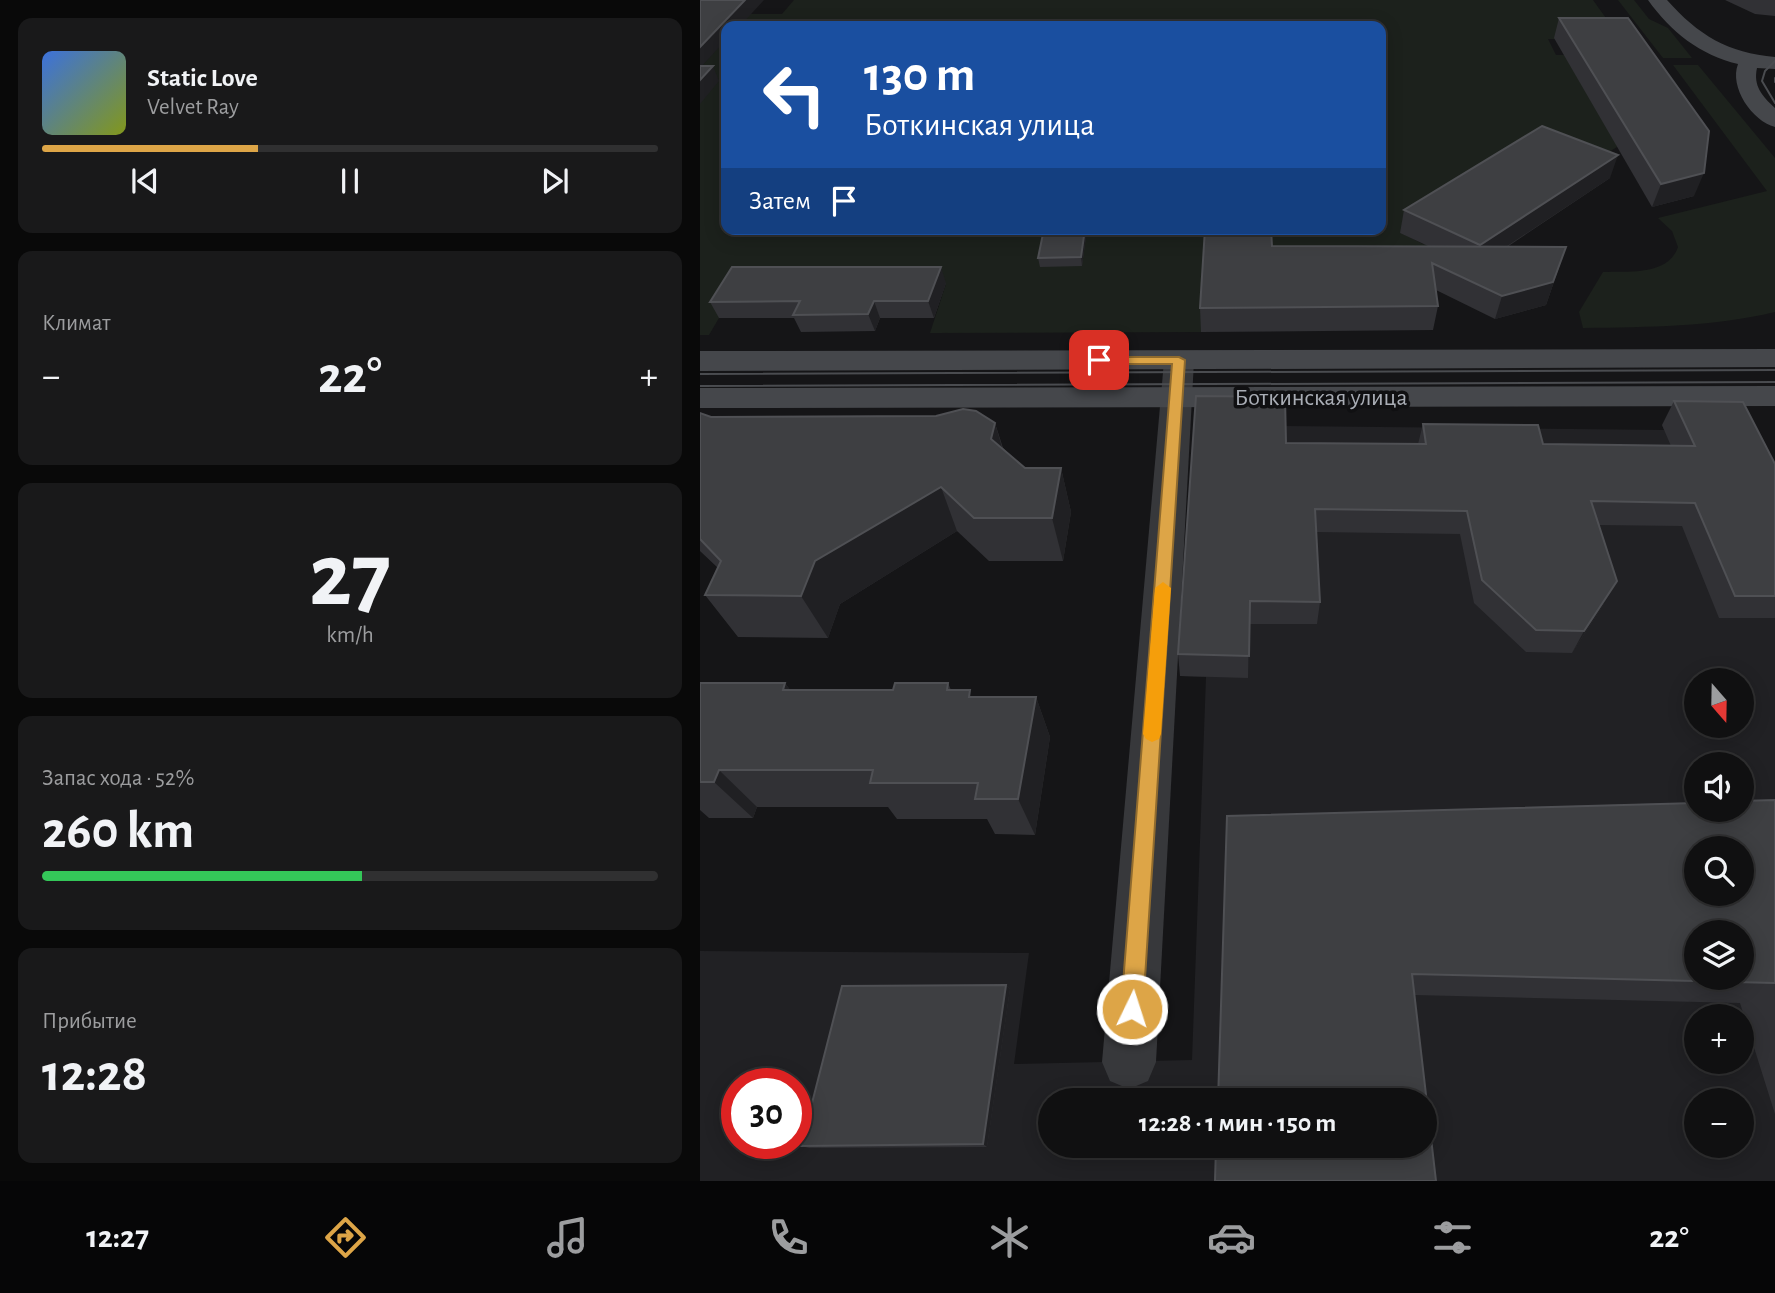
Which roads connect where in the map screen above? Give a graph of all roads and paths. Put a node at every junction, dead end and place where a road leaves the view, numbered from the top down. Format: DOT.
graph roads {
  1 [pos="1657,0"];
  2 [pos="1676,0"];
  3 [pos="1775,50"];
  4 [pos="1749,62"];
  5 [pos="1775,63"];
  6 [pos="1775,77"];
  7 [pos="1775,120"];
  8 [pos="1765,358"];
  9 [pos="700,361"];
  10 [pos="1178,379"];
  11 [pos="1775,396"];
  12 [pos="700,398"];
  13 [pos="1129,1062"];
  1 -- 4 [label="main road"];
  2 -- 4 [label="main road"];
  3 -- 4 [label="main road"];
  4 -- 5 [label="main road"];
  4 -- 6 [label="main road"];
  4 -- 7 [label="main road"];
  8 -- 10 [label="main road, Боткинская улица"];
  9 -- 10 [label="main road, Боткинская улица"];
  10 -- 11 [label="main road, Боткинская улица"];
  10 -- 12 [label="main road, Боткинская улица"];
  10 -- 13 [label="street"];
}
